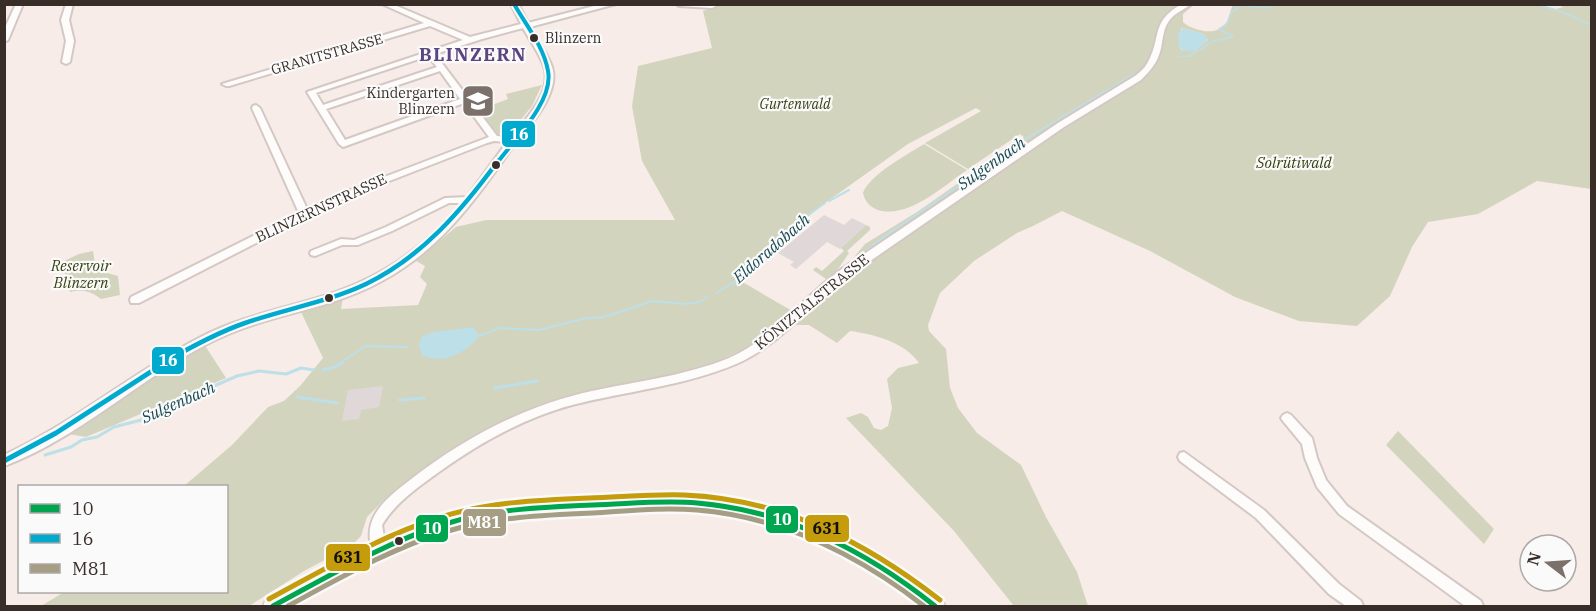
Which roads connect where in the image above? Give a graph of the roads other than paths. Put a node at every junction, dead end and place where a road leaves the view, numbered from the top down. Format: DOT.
graph roads {
  1 [pos="20,4"];
  2 [pos="70,4"];
  3 [pos="385,4"];
  4 [pos="514,4"];
  5 [pos="613,4"];
  6 [pos="679,4"];
  7 [pos="1188,4"];
  8 [pos="603,6"];
  9 [pos="712,6"];
  10 [pos="429,24"];
  11 [pos="525,25"];
  12 [pos="4,40"];
  13 [pos="470,40"];
  14 [pos="430,53"];
  15 [pos="66,62"];
  16 [pos="442,68"];
  17 [pos="226,84"];
  18 [pos="465,100"];
  19 [pos="256,108"];
  20 [pos="321,108"];
  21 [pos="494,138"];
  22 [pos="514,140"];
  23 [pos="470,200"];
  24 [pos="304,213"];
  25 [pos="315,253"];
  26 [pos="135,300"];
  27 [pos="1287,418"];
  28 [pos="1184,457"];
  29 [pos="4,461"];
  30 [pos="379,550"];
  31 [pos="273,606"];
  32 [pos="935,606"];
  33 [pos="1356,606"];
  34 [pos="1476,606"];
  1 -- 12 [label="street"];
  2 -- 15 [label="street"];
  3 -- 10 [label="street"];
  4 -- 11 [label="street"];
  5 -- 8 [label="street"];
  6 -- 9 [label="street"];
  7 -- 30 [label="street, KÖNIZTALSTRASSE"];
  8 -- 11 [label="street"];
  10 -- 13 [label="street"];
  10 -- 17 [label="street, GRANITSTRASSE"];
  11 -- 13 [label="street"];
  11 -- 22 [label="street"];
  13 -- 14 [label="street"];
  14 -- 16 [label="street"];
  14 -- 20 [label="street"];
  16 -- 18 [label="street"];
  16 -- 20 [label="street"];
  18 -- 20 [label="street"];
  18 -- 21 [label="street"];
  19 -- 24 [label="street"];
  21 -- 22 [label="street, BLINZERNSTRASSE"];
  21 -- 24 [label="street, BLINZERNSTRASSE"];
  22 -- 23 [label="street"];
  23 -- 25 [label="street"];
  23 -- 29 [label="street"];
  24 -- 26 [label="street, BLINZERNSTRASSE"];
  27 -- 34 [label="street"];
  28 -- 33 [label="street"];
  30 -- 31 [label="street"];
  30 -- 32 [label="street"];
}
